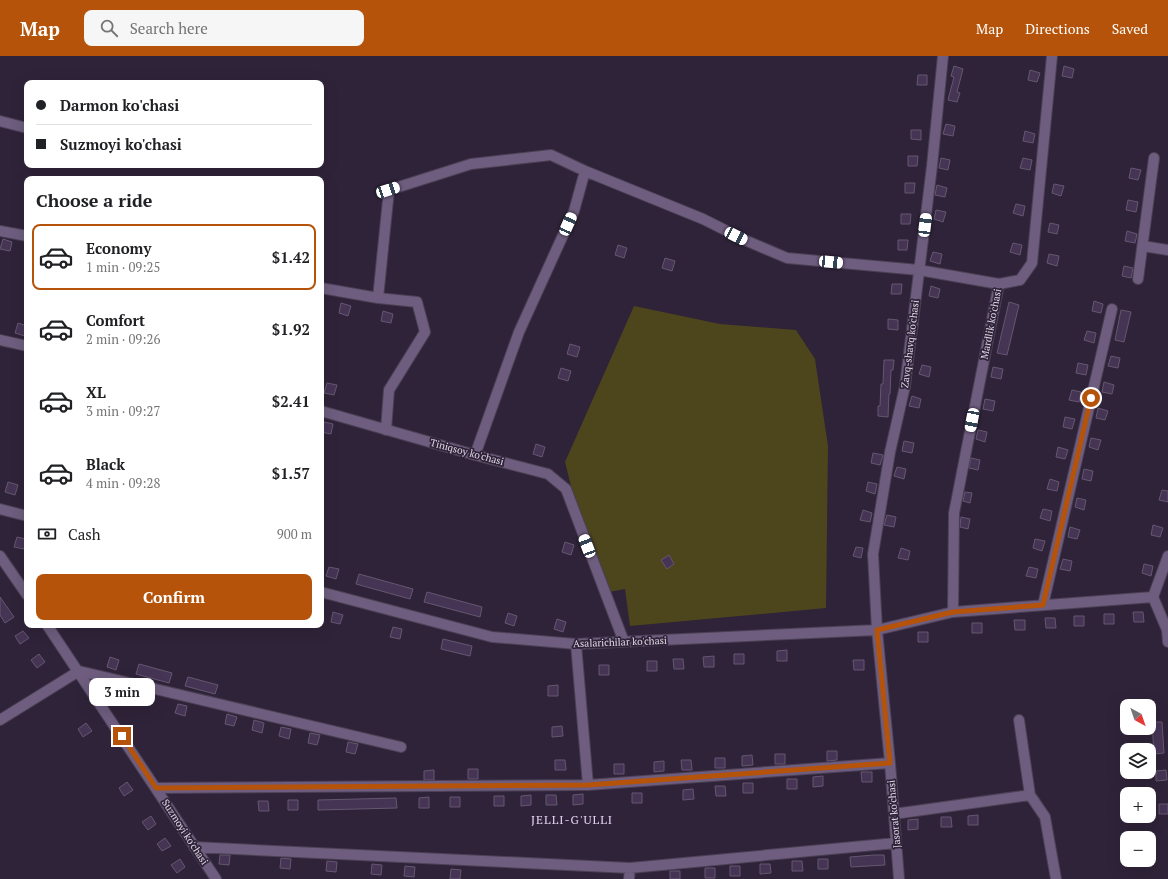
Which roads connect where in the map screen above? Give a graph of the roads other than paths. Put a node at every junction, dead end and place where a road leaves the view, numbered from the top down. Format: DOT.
graph roads {
  1 [pos="943,56"];
  2 [pos="1052,56"];
  3 [pos="0,121"];
  4 [pos="24,127"];
  5 [pos="1154,158"];
  6 [pos="585,171"];
  7 [pos="0,231"];
  8 [pos="24,235"];
  9 [pos="1143,246"];
  10 [pos="1168,250"];
  11 [pos="919,270"];
  12 [pos="1138,279"];
  13 [pos="999,284"];
  14 [pos="324,289"];
  15 [pos="378,298"];
  16 [pos="1112,309"];
  17 [pos="0,340"];
  18 [pos="24,345"];
  19 [pos="324,412"];
  20 [pos="386,430"];
  21 [pos="475,455"];
  22 [pos="0,509"];
  23 [pos="24,515"];
  24 [pos="0,556"];
  25 [pos="1168,556"];
  26 [pos="24,591"];
  27 [pos="324,593"];
  28 [pos="1153,597"];
  29 [pos="1043,605"];
  30 [pos="953,612"];
  31 [pos="49,628"];
  32 [pos="1168,629"];
  33 [pos="877,630"];
  34 [pos="624,642"];
  35 [pos="1168,642"];
  36 [pos="576,644"];
  37 [pos="79,671"];
  38 [pos="0,720"];
  39 [pos="1019,720"];
  40 [pos="401,747"];
  41 [pos="890,763"];
  42 [pos="588,785"];
  43 [pos="156,788"];
  44 [pos="1030,795"];
  45 [pos="894,814"];
  46 [pos="896,843"];
  47 [pos="194,847"];
  48 [pos="630,868"];
  49 [pos="216,879"];
  50 [pos="629,879"];
  51 [pos="899,879"];
  52 [pos="1056,879"];
  1 -- 11 [label="street, Zavq-shavq ko'chasi"];
  2 -- 13 [label="street, Mardlik ko'chasi"];
  3 -- 4 [label="street"];
  5 -- 9 [label="street"];
  6 -- 11 [label="street"];
  6 -- 15 [label="street"];
  6 -- 21 [label="street"];
  7 -- 8 [label="street"];
  9 -- 10 [label="street"];
  9 -- 12 [label="street"];
  11 -- 13 [label="street"];
  11 -- 33 [label="street, Zavq-shavq ko'chasi"];
  13 -- 30 [label="street, Mardlik ko'chasi"];
  14 -- 15 [label="street"];
  15 -- 20 [label="street"];
  16 -- 29 [label="street"];
  17 -- 18 [label="street"];
  19 -- 20 [label="street, Tiniqsoy ko'chasi"];
  20 -- 21 [label="street, Tiniqsoy ko'chasi"];
  21 -- 34 [label="street, Tiniqsoy ko'chasi"];
  22 -- 23 [label="street"];
  24 -- 26 [label="street"];
  25 -- 28 [label="street"];
  27 -- 36 [label="street, Asalarichilar ko'chasi"];
  28 -- 29 [label="street, Asalarichilar ko'chasi"];
  28 -- 32 [label="street"];
  29 -- 30 [label="street, Asalarichilar ko'chasi"];
  30 -- 33 [label="street, Asalarichilar ko'chasi"];
  31 -- 37 [label="street, Suzmoyi ko'chasi"];
  32 -- 35 [label="street"];
  33 -- 34 [label="street, Asalarichilar ko'chasi"];
  33 -- 41 [label="street, Jasorat ko'chasi"];
  34 -- 36 [label="street, Asalarichilar ko'chasi"];
  36 -- 42 [label="street"];
  37 -- 38 [label="street"];
  37 -- 40 [label="street"];
  37 -- 43 [label="street, Suzmoyi ko'chasi"];
  39 -- 44 [label="street"];
  41 -- 42 [label="street"];
  41 -- 45 [label="street, Jasorat ko'chasi"];
  42 -- 43 [label="street"];
  43 -- 47 [label="street, Suzmoyi ko'chasi"];
  44 -- 45 [label="street"];
  44 -- 52 [label="street"];
  45 -- 46 [label="street, Jasorat ko'chasi"];
  46 -- 48 [label="street"];
  46 -- 51 [label="street, Jasorat ko'chasi"];
  47 -- 48 [label="street"];
  47 -- 49 [label="street, Suzmoyi ko'chasi"];
  48 -- 50 [label="street"];
}
